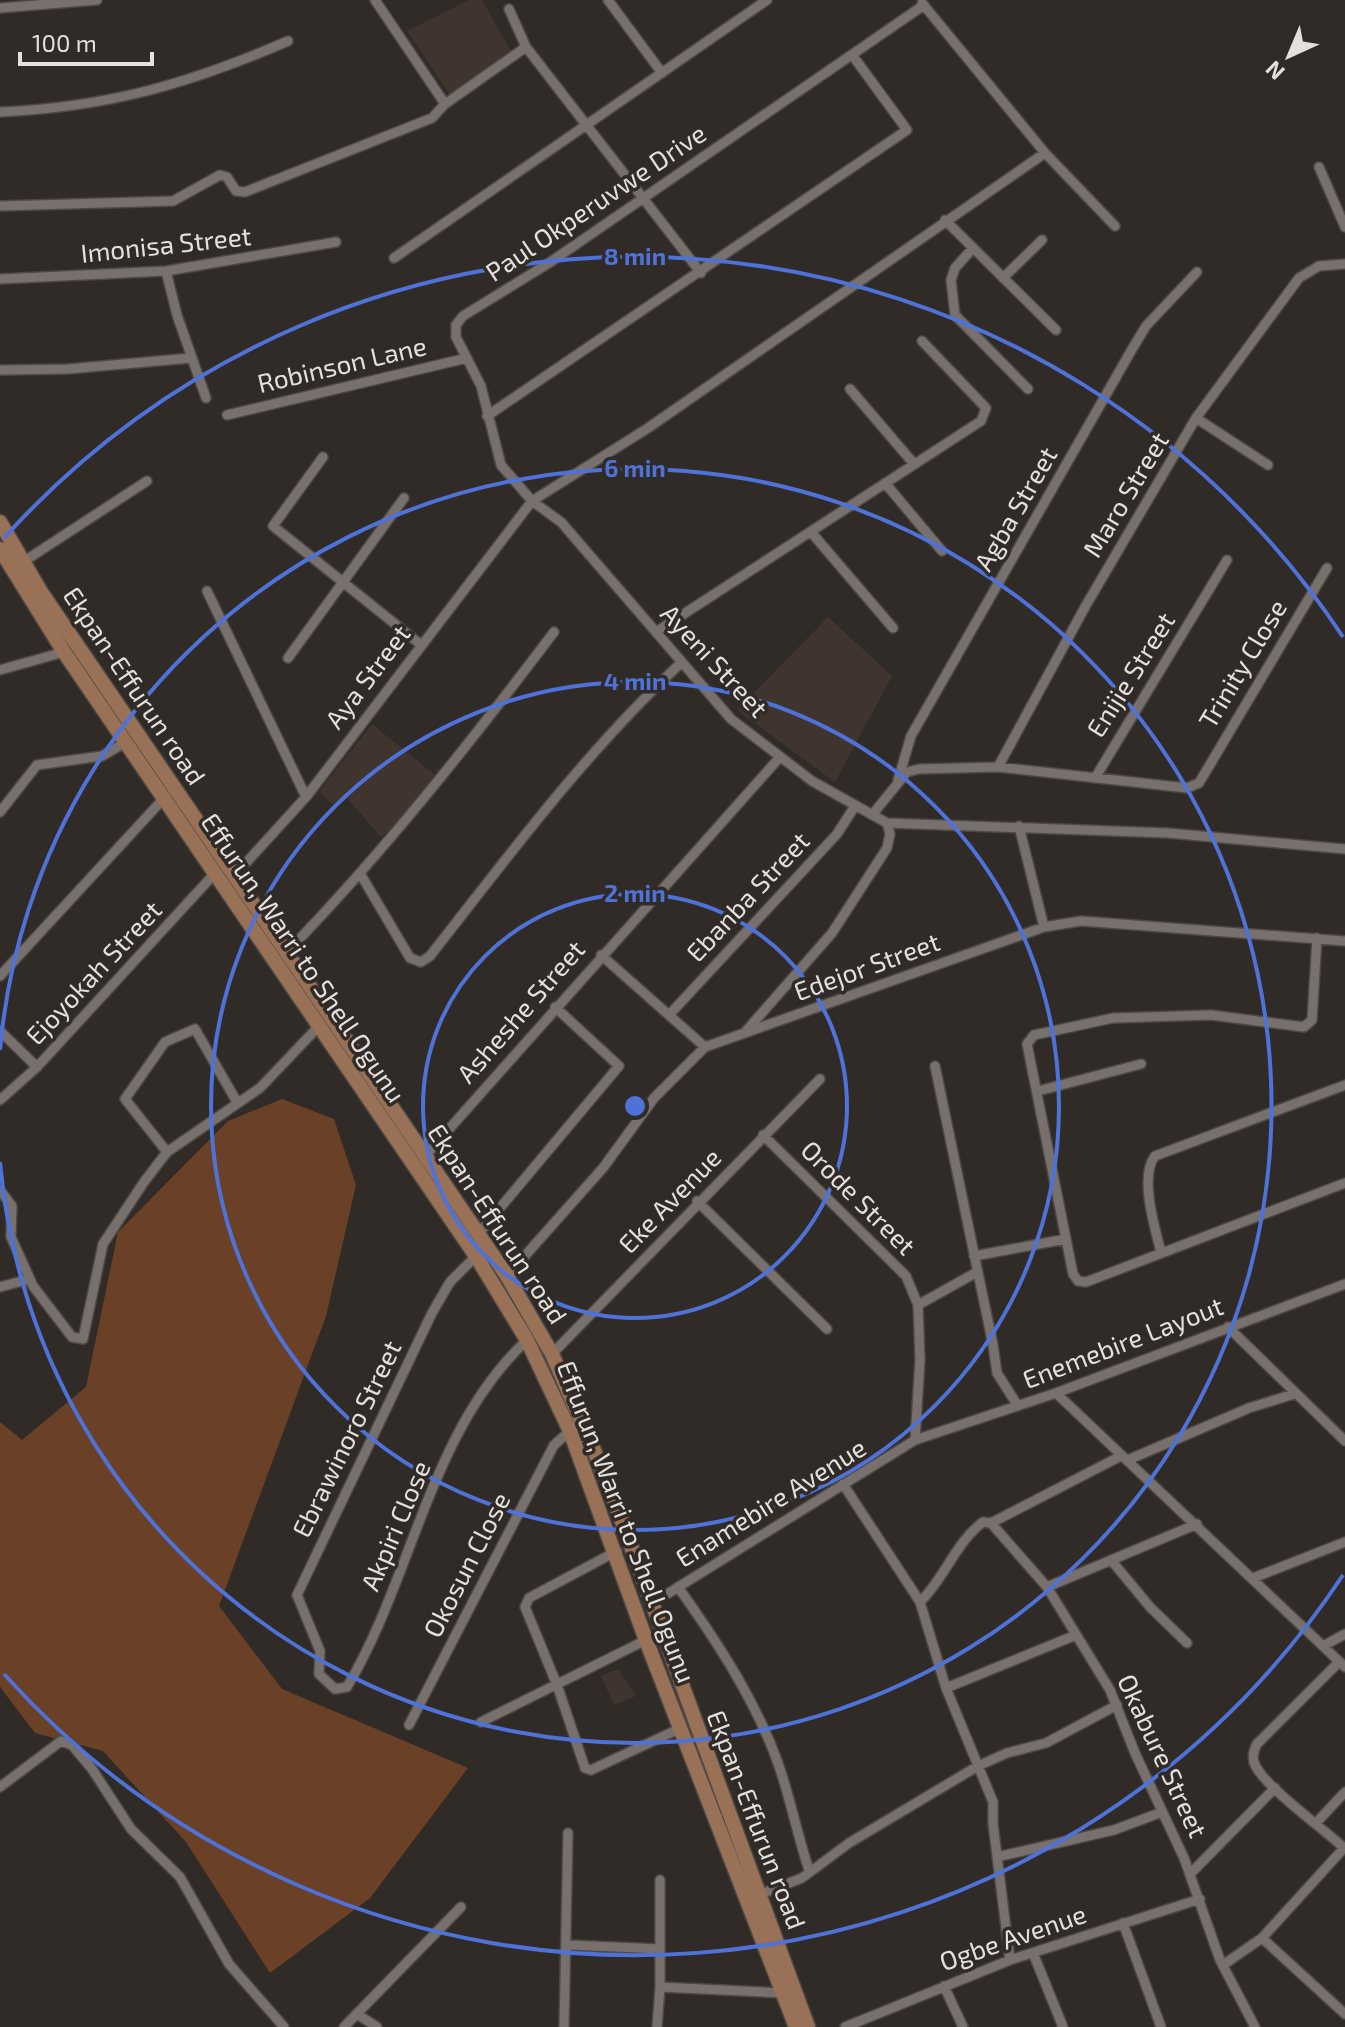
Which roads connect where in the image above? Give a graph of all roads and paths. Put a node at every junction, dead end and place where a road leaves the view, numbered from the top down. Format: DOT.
graph roads {
  1 [pos="97,0"];
  2 [pos="375,0"];
  3 [pos="608,0"];
  4 [pos="767,0"];
  5 [pos="922,2"];
  6 [pos="0,8"];
  7 [pos="509,9"];
  8 [pos="288,41"];
  9 [pos="526,47"];
  10 [pos="853,56"];
  11 [pos="662,73"];
  12 [pos="445,104"];
  13 [pos="0,112"];
  14 [pos="586,125"];
  15 [pos="1045,153"];
  16 [pos="1319,167"];
  17 [pos="643,199"];
  18 [pos="0,206"];
  19 [pos="945,220"];
  20 [pos="1115,226"];
  21 [pos="1345,227"];
  22 [pos="1042,240"];
  23 [pos="336,242"];
  24 [pos="973,248"];
  25 [pos="394,258"];
  26 [pos="1345,264"];
  27 [pos="166,271"];
  28 [pos="1197,272"];
  29 [pos="701,273"];
  30 [pos="1003,278"];
  31 [pos="0,279"];
  32 [pos="1056,330"];
  33 [pos="922,341"];
  34 [pos="191,358"];
  35 [pos="467,358"];
  36 [pos="0,370"];
  37 [pos="850,389"];
  38 [pos="1028,389"];
  39 [pos="206,398"];
  40 [pos="227,415"];
  41 [pos="487,416"];
  42 [pos="1196,418"];
  43 [pos="323,457"];
  44 [pos="914,464"];
  45 [pos="1268,465"];
  46 [pos="147,481"];
  47 [pos="885,483"];
  48 [pos="404,498"];
  49 [pos="532,501"];
  50 [pos="0,522"];
  51 [pos="811,532"];
  52 [pos="0,549"];
  53 [pos="942,551"];
  54 [pos="1227,560"];
  55 [pos="23,562"];
  56 [pos="1327,568"];
  57 [pos="341,584"];
  58 [pos="207,591"];
  59 [pos="893,628"];
  60 [pos="554,632"];
  61 [pos="656,632"];
  62 [pos="420,644"];
  63 [pos="64,652"];
  64 [pos="288,658"];
  65 [pos="682,662"];
  66 [pos="0,670"];
  67 [pos="126,742"];
  68 [pos="780,757"];
  69 [pos="998,767"];
  70 [pos="1095,778"];
  71 [pos="897,783"];
  72 [pos="170,794"];
  73 [pos="306,797"];
  74 [pos="855,806"];
  75 [pos="0,812"];
  76 [pos="872,815"];
  77 [pos="887,823"];
  78 [pos="1019,826"];
  79 [pos="1345,849"];
  80 [pos="216,872"];
  81 [pos="235,875"];
  82 [pos="361,875"];
  83 [pos="1044,927"];
  84 [pos="1317,938"];
  85 [pos="1345,941"];
  86 [pos="286,953"];
  87 [pos="601,955"];
  88 [pos="0,976"];
  89 [pos="555,1007"];
  90 [pos="669,1015"];
  91 [pos="319,1026"];
  92 [pos="0,1031"];
  93 [pos="743,1035"];
  94 [pos="705,1047"];
  95 [pos="1141,1064"];
  96 [pos="935,1066"];
  97 [pos="37,1067"];
  98 [pos="820,1079"];
  99 [pos="1345,1085"];
  100 [pos="1038,1091"];
  101 [pos="0,1100"];
  102 [pos="237,1102"];
  103 [pos="763,1135"];
  104 [pos="167,1152"];
  105 [pos="426,1155"];
  106 [pos="1345,1183"];
  107 [pos="0,1190"];
  108 [pos="697,1201"];
  109 [pos="479,1233"];
  110 [pos="1066,1239"];
  111 [pos="1161,1252"];
  112 [pos="476,1256"];
  113 [pos="974,1256"];
  114 [pos="977,1272"];
  115 [pos="507,1276"];
  116 [pos="30,1279"];
  117 [pos="1345,1284"];
  118 [pos="0,1287"];
  119 [pos="918,1305"];
  120 [pos="1228,1327"];
  121 [pos="827,1329"];
  122 [pos="527,1340"];
  123 [pos="552,1354"];
  124 [pos="1056,1393"];
  125 [pos="1294,1394"];
  126 [pos="1018,1406"];
  127 [pos="570,1431"];
  128 [pos="915,1440"];
  129 [pos="1345,1441"];
  130 [pos="1125,1458"];
  131 [pos="843,1484"];
  132 [pos="991,1523"];
  133 [pos="1197,1524"];
  134 [pos="1345,1542"];
  135 [pos="617,1551"];
  136 [pos="1111,1560"];
  137 [pos="1253,1578"];
  138 [pos="678,1587"];
  139 [pos="1047,1587"];
  140 [pos="920,1602"];
  141 [pos="651,1604"];
  142 [pos="1345,1634"];
  143 [pos="1076,1635"];
  144 [pos="646,1640"];
  145 [pos="1187,1643"];
  146 [pos="1323,1646"];
  147 [pos="320,1651"];
  148 [pos="1342,1664"];
  149 [pos="557,1685"];
  150 [pos="946,1688"];
  151 [pos="1117,1705"];
  152 [pos="481,1722"];
  153 [pos="409,1725"];
  154 [pos="681,1728"];
  155 [pos="978,1766"];
  156 [pos="0,1787"];
  157 [pos="1275,1788"];
  158 [pos="1345,1792"];
  159 [pos="1162,1812"];
  160 [pos="1317,1822"];
  161 [pos="568,1833"];
  162 [pos="1345,1848"];
  163 [pos="997,1857"];
  164 [pos="809,1870"];
  165 [pos="1190,1874"];
  166 [pos="660,1880"];
  167 [pos="758,1895"];
  168 [pos="1200,1899"];
  169 [pos="461,1907"];
  170 [pos="1123,1923"];
  171 [pos="1262,1938"];
  172 [pos="569,1945"];
  173 [pos="660,1949"];
  174 [pos="1033,1953"];
  175 [pos="1010,1960"];
  176 [pos="1223,1965"];
  177 [pos="944,1986"];
  178 [pos="660,1987"];
  179 [pos="783,1993"];
  180 [pos="357,2014"];
  181 [pos="1345,2014"];
  182 [pos="284,2027"];
  183 [pos="344,2027"];
  184 [pos="377,2027"];
  185 [pos="564,2027"];
  186 [pos="657,2027"];
  187 [pos="796,2027"];
  188 [pos="808,2027"];
  189 [pos="845,2027"];
  190 [pos="963,2027"];
  191 [pos="1063,2027"];
  192 [pos="1161,2027"];
  193 [pos="1255,2027"];
  1 -- 6 [label="street"];
  2 -- 12 [label="street"];
  3 -- 11 [label="street"];
  4 -- 11 [label="street"];
  5 -- 10 [label="street, Paul Okperuvwe Drive"];
  5 -- 15 [label="street"];
  7 -- 9 [label="street"];
  8 -- 13 [label="street"];
  9 -- 12 [label="street"];
  9 -- 14 [label="street"];
  10 -- 17 [label="street, Paul Okperuvwe Drive"];
  10 -- 29 [label="street"];
  11 -- 14 [label="street"];
  12 -- 18 [label="street"];
  14 -- 17 [label="street"];
  14 -- 25 [label="street"];
  15 -- 19 [label="street, Aya Street"];
  15 -- 20 [label="street"];
  16 -- 21 [label="street"];
  17 -- 29 [label="street"];
  17 -- 35 [label="street, Paul Okperuvwe Drive"];
  19 -- 24 [label="street"];
  19 -- 49 [label="street, Aya Street"];
  22 -- 30 [label="street"];
  23 -- 27 [label="street, Imonisa Street"];
  24 -- 30 [label="street"];
  24 -- 38 [label="street"];
  26 -- 42 [label="street, Maro Street"];
  27 -- 31 [label="street, Imonisa Street"];
  27 -- 34 [label="street"];
  28 -- 71 [label="street, Agba Street"];
  29 -- 41 [label="street"];
  30 -- 32 [label="street"];
  33 -- 44 [label="street"];
  34 -- 36 [label="street"];
  34 -- 39 [label="street"];
  35 -- 40 [label="street, Robinson Lane"];
  35 -- 41 [label="street, Paul Okperuvwe Drive"];
  37 -- 44 [label="street"];
  41 -- 49 [label="street, Paul Okperuvwe Drive"];
  42 -- 45 [label="street"];
  42 -- 69 [label="street, Maro Street"];
  43 -- 57 [label="street"];
  44 -- 47 [label="street"];
  46 -- 55 [label="street"];
  47 -- 51 [label="street"];
  47 -- 53 [label="street"];
  48 -- 57 [label="street"];
  49 -- 61 [label="street, Ayeni Street"];
  49 -- 62 [label="street, Aya Street"];
  50 -- 55 [label="main road, Ekpan-Effurun road"];
  51 -- 59 [label="street"];
  51 -- 61 [label="street"];
  52 -- 63 [label="main road, Effurun, Warri to Shell Ogunu"];
  54 -- 70 [label="street, Enijie Street"];
  55 -- 72 [label="main road, Ekpan-Effurun road"];
  56 -- 70 [label="street, Trinity Close"];
  57 -- 62 [label="street"];
  57 -- 64 [label="street"];
  58 -- 73 [label="street"];
  60 -- 82 [label="street"];
  61 -- 65 [label="street, Ayeni Street"];
  62 -- 73 [label="street, Aya Street"];
  63 -- 66 [label="street"];
  63 -- 67 [label="main road, Effurun, Warri to Shell Ogunu"];
  65 -- 68 [label="street, Ayeni Street"];
  65 -- 82 [label="street"];
  67 -- 72 [label="main road, Effurun, Warri to Shell Ogunu"];
  67 -- 75 [label="street"];
  68 -- 74 [label="street, Ayeni Street"];
  68 -- 87 [label="street, Asheshe Street"];
  69 -- 70 [label="street"];
  69 -- 71 [label="street"];
  71 -- 76 [label="street"];
  72 -- 80 [label="main road, Effurun, Warri to Shell Ogunu"];
  72 -- 81 [label="main road, Ekpan-Effurun road"];
  72 -- 88 [label="street"];
  73 -- 81 [label="street, Aya Street"];
  74 -- 76 [label="street, Ayeni Street"];
  74 -- 90 [label="street, Ebanba Street"];
  76 -- 77 [label="street, Ayeni Street"];
  77 -- 78 [label="street"];
  77 -- 93 [label="street"];
  78 -- 79 [label="street"];
  78 -- 83 [label="street"];
  80 -- 91 [label="main road, Effurun, Warri to Shell Ogunu"];
  80 -- 97 [label="street, Ejoyokah Street"];
  81 -- 86 [label="main road, Ekpan-Effurun road"];
  82 -- 86 [label="street"];
  83 -- 84 [label="street, Edejor Street"];
  83 -- 93 [label="street, Edejor Street"];
  84 -- 85 [label="street, Edejor Street"];
  84 -- 100 [label="street"];
  86 -- 105 [label="main road, Ekpan-Effurun road"];
  87 -- 89 [label="street, Asheshe Street"];
  87 -- 90 [label="street"];
  89 -- 105 [label="street, Asheshe Street"];
  89 -- 109 [label="street"];
  90 -- 94 [label="street"];
  91 -- 102 [label="street"];
  91 -- 112 [label="main road, Effurun, Warri to Shell Ogunu"];
  92 -- 97 [label="street"];
  93 -- 94 [label="street, Edejor Street"];
  94 -- 115 [label="street, Edejor Street"];
  95 -- 100 [label="street"];
  96 -- 113 [label="street"];
  97 -- 101 [label="street, Ejoyokah Street"];
  98 -- 103 [label="street, Eke Avenue"];
  99 -- 111 [label="street"];
  100 -- 110 [label="street"];
  102 -- 104 [label="street"];
  102 -- 104 [label="street"];
  103 -- 108 [label="street, Eke Avenue"];
  103 -- 119 [label="street, Orode Street"];
  104 -- 116 [label="street"];
  105 -- 109 [label="main road, Ekpan-Effurun road"];
  106 -- 111 [label="street"];
  107 -- 116 [label="street"];
  108 -- 121 [label="street"];
  108 -- 123 [label="street, Eke Avenue"];
  109 -- 115 [label="main road, Ekpan-Effurun road"];
  110 -- 111 [label="street"];
  110 -- 113 [label="street"];
  112 -- 122 [label="main road, Effurun, Warri to Shell Ogunu"];
  112 -- 147 [label="street, Ebrawinoro Street"];
  113 -- 114 [label="street"];
  114 -- 119 [label="street"];
  114 -- 126 [label="street"];
  115 -- 123 [label="main road, Ekpan-Effurun road"];
  116 -- 118 [label="street"];
  117 -- 120 [label="street, Enemebire Layout"];
  119 -- 128 [label="street, Orode Street"];
  120 -- 124 [label="street, Enemebire Layout"];
  120 -- 125 [label="street"];
  122 -- 127 [label="main road, Effurun, Warri to Shell Ogunu"];
  122 -- 147 [label="street, Akpiri Close"];
  123 -- 141 [label="main road, Ekpan-Effurun road"];
  124 -- 126 [label="street, Enemebire Layout"];
  124 -- 130 [label="street"];
  125 -- 129 [label="street"];
  125 -- 130 [label="street"];
  126 -- 128 [label="street, Enemebire Layout"];
  127 -- 135 [label="main road, Effurun, Warri to Shell Ogunu"];
  127 -- 153 [label="street, Okosun Close"];
  128 -- 131 [label="street, Enamebire Avenue"];
  130 -- 132 [label="street"];
  130 -- 133 [label="street"];
  131 -- 138 [label="street, Enamebire Avenue"];
  131 -- 140 [label="street"];
  132 -- 139 [label="street, Okabure Street"];
  132 -- 140 [label="street"];
  133 -- 136 [label="street"];
  133 -- 137 [label="street"];
  134 -- 137 [label="street"];
  135 -- 144 [label="main road, Effurun, Warri to Shell Ogunu"];
  135 -- 149 [label="street"];
  136 -- 139 [label="street"];
  136 -- 145 [label="street"];
  137 -- 146 [label="street"];
  138 -- 141 [label="street, Enamebire Avenue"];
  138 -- 164 [label="street"];
  139 -- 143 [label="street, Okabure Street"];
  140 -- 150 [label="street"];
  141 -- 167 [label="main road, Ekpan-Effurun road"];
  142 -- 146 [label="street"];
  143 -- 150 [label="street"];
  143 -- 151 [label="street, Okabure Street"];
  144 -- 149 [label="street"];
  144 -- 154 [label="main road, Effurun, Warri to Shell Ogunu"];
  146 -- 148 [label="street"];
  148 -- 157 [label="street"];
  149 -- 152 [label="street"];
  149 -- 154 [label="street"];
  150 -- 155 [label="street"];
  151 -- 155 [label="street"];
  151 -- 159 [label="street, Okabure Street"];
  154 -- 179 [label="main road, Effurun, Warri to Shell Ogunu"];
  155 -- 163 [label="street"];
  155 -- 164 [label="street"];
  156 -- 182 [label="street"];
  157 -- 160 [label="street"];
  157 -- 165 [label="street"];
  158 -- 160 [label="street"];
  159 -- 163 [label="street"];
  159 -- 165 [label="street, Okabure Street"];
  160 -- 162 [label="street"];
  161 -- 172 [label="street"];
  162 -- 171 [label="street"];
  163 -- 175 [label="street"];
  164 -- 167 [label="street"];
  165 -- 168 [label="street, Okabure Street"];
  166 -- 173 [label="street"];
  167 -- 188 [label="main road, Ekpan-Effurun road"];
  168 -- 170 [label="street, Ogbe Avenue"];
  168 -- 176 [label="street, Okabure Street"];
  169 -- 180 [label="street"];
  170 -- 174 [label="street, Ogbe Avenue"];
  170 -- 192 [label="street"];
  171 -- 176 [label="street"];
  171 -- 181 [label="street"];
  172 -- 173 [label="street"];
  172 -- 185 [label="street"];
  173 -- 178 [label="street"];
  174 -- 175 [label="street, Ogbe Avenue"];
  174 -- 191 [label="street"];
  175 -- 177 [label="street, Ogbe Avenue"];
  176 -- 193 [label="street, Okabure Street"];
  177 -- 189 [label="street, Ogbe Avenue"];
  177 -- 190 [label="street"];
  178 -- 179 [label="street"];
  178 -- 186 [label="street"];
  179 -- 187 [label="main road, Effurun, Warri to Shell Ogunu"];
  180 -- 183 [label="street"];
  180 -- 184 [label="street"];
}
